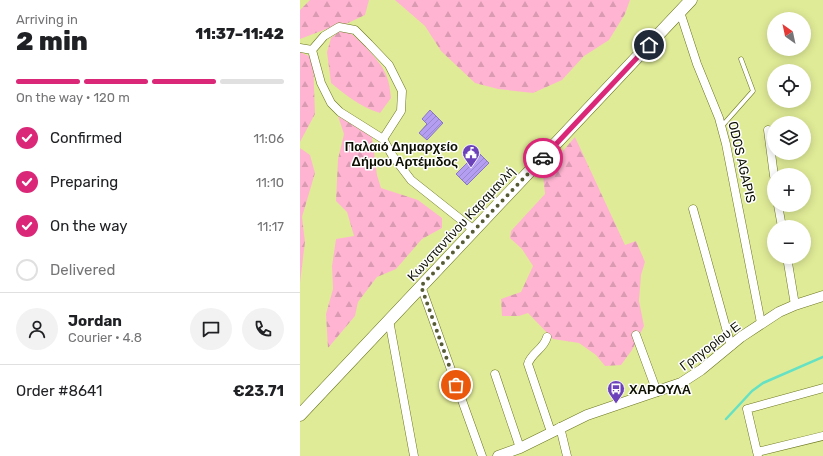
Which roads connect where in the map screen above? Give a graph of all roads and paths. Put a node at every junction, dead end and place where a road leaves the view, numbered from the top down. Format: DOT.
graph roads {
  1 [pos="691,0"];
  2 [pos="680,12"];
  3 [pos="300,48"];
  4 [pos="312,50"];
  5 [pos="741,59"];
  6 [pos="722,126"];
  7 [pos="383,139"];
  8 [pos="693,209"];
  9 [pos="474,230"];
  10 [pos="788,264"];
  11 [pos="421,286"];
  12 [pos="823,296"];
  13 [pos="795,305"];
  14 [pos="389,320"];
  15 [pos="761,323"];
  16 [pos="636,335"];
  17 [pos="547,337"];
  18 [pos="731,346"];
  19 [pos="495,374"];
  20 [pos="823,388"];
  21 [pos="657,392"];
  22 [pos="300,415"];
  23 [pos="555,430"];
  24 [pos="823,436"];
  25 [pos="520,448"];
  26 [pos="757,454"];
  27 [pos="503,455"];
  28 [pos="414,456"];
  29 [pos="482,456"];
  30 [pos="567,456"];
  1 -- 2 [label="main road, Κωνσταντίνου Καραμανλή"];
  2 -- 6 [label="street, ODOS AGAPIS"];
  2 -- 9 [label="main road, Κωνσταντίνου Καραμανλή"];
  3 -- 4 [label="street"];
  4 -- 7 [label="street"];
  4 -- 7 [label="street"];
  5 -- 6 [label="lane"];
  6 -- 15 [label="street, ODOS AGAPIS"];
  7 -- 9 [label="street"];
  8 -- 18 [label="street"];
  9 -- 11 [label="main road, Κωνσταντίνου Καραμανλή"];
  10 -- 13 [label="street"];
  11 -- 14 [label="main road, Κωνσταντίνου Καραμανλή"];
  11 -- 29 [label="street"];
  12 -- 13 [label="street, Γρηγορίου Ε"];
  13 -- 15 [label="street, Γρηγορίου Ε"];
  14 -- 22 [label="main road, Κωνσταντίνου Καραμανλή"];
  14 -- 28 [label="street"];
  15 -- 18 [label="street, Γρηγορίου Ε"];
  16 -- 21 [label="street"];
  17 -- 23 [label="street"];
  18 -- 21 [label="street, Γρηγορίου Ε"];
  19 -- 25 [label="street"];
  20 -- 26 [label="street"];
  21 -- 23 [label="street, Γρηγορίου Ε"];
  23 -- 25 [label="street, Γρηγορίου Ε"];
  23 -- 30 [label="street"];
  24 -- 26 [label="street"];
  25 -- 27 [label="street, Γρηγορίου Ε"];
}
